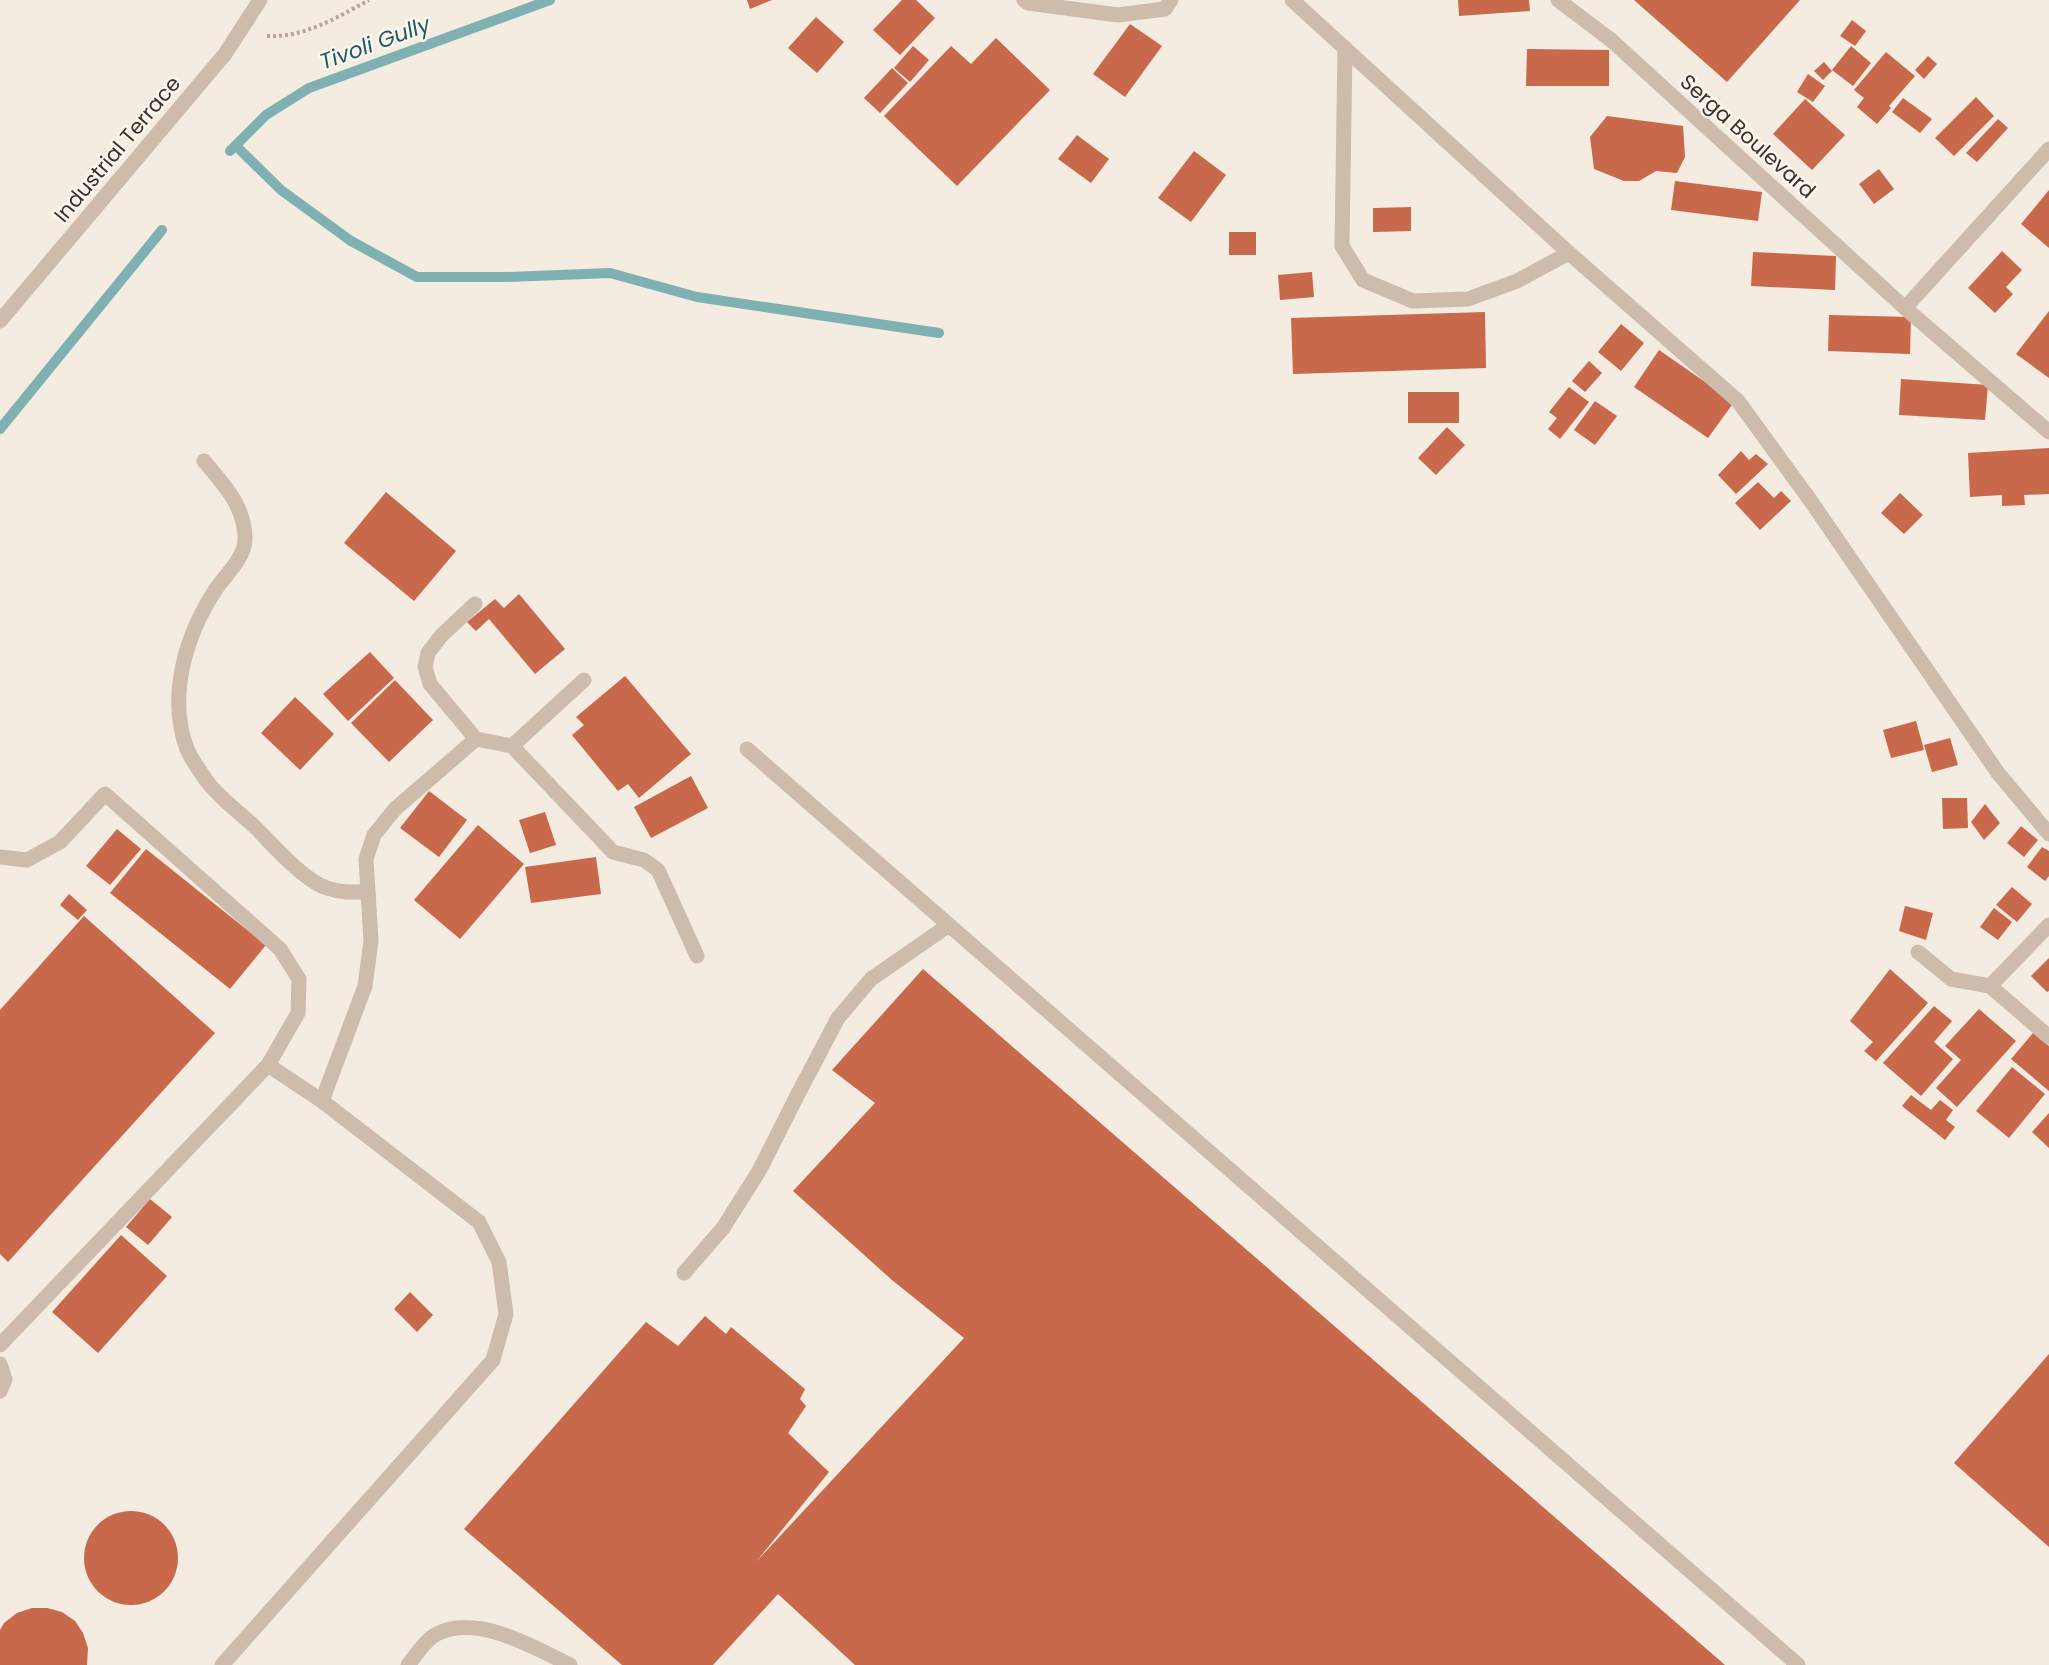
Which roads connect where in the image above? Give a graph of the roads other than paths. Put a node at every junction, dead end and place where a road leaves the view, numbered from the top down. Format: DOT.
graph roads {
  1 [pos="260,0"];
  2 [pos="1024,0"];
  3 [pos="1172,0"];
  4 [pos="1292,0"];
  5 [pos="1558,0"];
  6 [pos="1345,48"];
  7 [pos="2049,149"];
  8 [pos="1569,253"];
  9 [pos="1905,308"];
  10 [pos="0,321"];
  11 [pos="2049,432"];
  12 [pos="204,461"];
  13 [pos="475,604"];
  14 [pos="584,680"];
  15 [pos="476,739"];
  16 [pos="512,746"];
  17 [pos="747,749"];
  18 [pos="2049,834"];
  19 [pos="0,857"];
  20 [pos="368,892"];
  21 [pos="950,926"];
  22 [pos="2047,931"];
  23 [pos="1918,952"];
  24 [pos="697,956"];
  25 [pos="1990,986"];
  26 [pos="2049,1036"];
  27 [pos="268,1065"];
  28 [pos="322,1101"];
  29 [pos="684,1273"];
  30 [pos="0,1345"];
  31 [pos="0,1364"];
  32 [pos="0,1391"];
  33 [pos="222,1665"];
  34 [pos="408,1665"];
  35 [pos="570,1665"];
  36 [pos="1798,1665"];
  1 -- 10 [label="street, Industrial Terrace"];
  2 -- 3 [label="street"];
  4 -- 6 [label="street"];
  5 -- 9 [label="street, Serga Boulevard"];
  6 -- 8 [label="street"];
  6 -- 8 [label="street"];
  7 -- 9 [label="street"];
  8 -- 18 [label="street"];
  9 -- 11 [label="street, Serga Boulevard"];
  12 -- 20 [label="street"];
  13 -- 15 [label="street"];
  14 -- 16 [label="street"];
  15 -- 16 [label="street"];
  15 -- 20 [label="street"];
  16 -- 24 [label="street"];
  17 -- 21 [label="street"];
  19 -- 27 [label="street"];
  20 -- 28 [label="street"];
  21 -- 29 [label="street"];
  21 -- 36 [label="street"];
  22 -- 25 [label="street"];
  23 -- 25 [label="street"];
  25 -- 26 [label="street"];
  27 -- 28 [label="street"];
  27 -- 30 [label="street"];
  28 -- 33 [label="street"];
  31 -- 32 [label="street"];
  34 -- 35 [label="street"];
}
